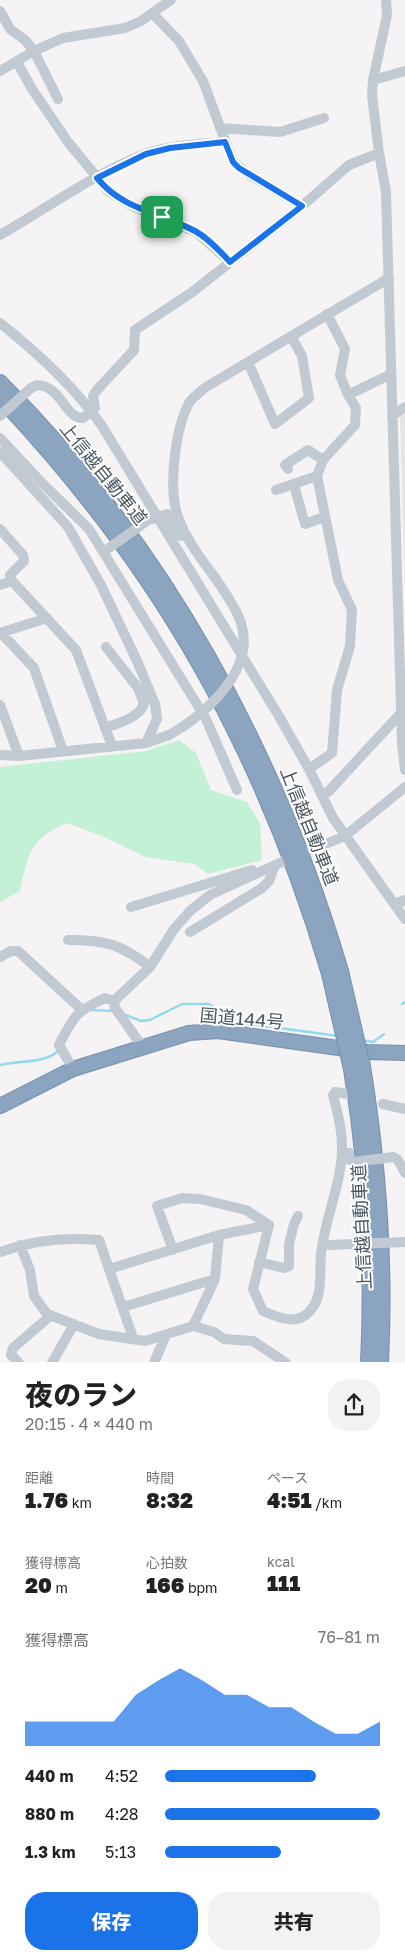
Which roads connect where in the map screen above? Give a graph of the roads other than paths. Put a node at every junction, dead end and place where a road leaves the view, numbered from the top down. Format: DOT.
graph roads {
  1 [pos="171,0"];
  2 [pos="386,0"];
  3 [pos="0,11"];
  4 [pos="152,13"];
  5 [pos="34,51"];
  6 [pos="17,62"];
  7 [pos="0,71"];
  8 [pos="405,72"];
  9 [pos="373,80"];
  10 [pos="58,99"];
  11 [pos="324,118"];
  12 [pos="220,128"];
  13 [pos="225,142"];
  14 [pos="379,153"];
  15 [pos="97,178"];
  16 [pos="302,206"];
  17 [pos="0,235"];
  18 [pos="230,262"];
  19 [pos="389,278"];
  20 [pos="327,314"];
  21 [pos="0,323"];
  22 [pos="291,336"];
  23 [pos="248,362"];
  24 [pos="391,374"];
  25 [pos="0,382"];
  26 [pos="348,395"];
  27 [pos="0,398"];
  28 [pos="405,407"];
  29 [pos="92,412"];
  30 [pos="0,416"];
  31 [pos="392,416"];
  32 [pos="0,438"];
  33 [pos="0,452"];
  34 [pos="323,460"];
  35 [pos="288,469"];
  36 [pos="317,476"];
  37 [pos="294,486"];
  38 [pos="276,490"];
  39 [pos="158,516"];
  40 [pos="324,517"];
  41 [pos="0,529"];
  42 [pos="107,550"];
  43 [pos="196,552"];
  44 [pos="12,581"];
  45 [pos="0,585"];
  46 [pos="47,618"];
  47 [pos="1,633"];
  48 [pos="106,648"];
  49 [pos="0,705"];
  50 [pos="401,713"];
  51 [pos="105,728"];
  52 [pos="146,743"];
  53 [pos="112,746"];
  54 [pos="63,751"];
  55 [pos="0,755"];
  56 [pos="19,756"];
  57 [pos="309,769"];
  58 [pos="405,770"];
  59 [pos="405,786"];
  60 [pos="236,790"];
  61 [pos="328,792"];
  62 [pos="345,836"];
  63 [pos="311,850"];
  64 [pos="279,863"];
  65 [pos="405,900"];
  66 [pos="395,904"];
  67 [pos="131,907"];
  68 [pos="405,919"];
  69 [pos="190,932"];
  70 [pos="68,940"];
  71 [pos="0,957"];
  72 [pos="150,967"];
  73 [pos="335,973"];
  74 [pos="116,1008"];
  75 [pos="81,1009"];
  76 [pos="142,1046"];
  77 [pos="405,1053"];
  78 [pos="357,1068"];
  79 [pos="73,1069"];
  80 [pos="348,1094"];
  81 [pos="382,1104"];
  82 [pos="0,1106"];
  83 [pos="405,1109"];
  84 [pos="342,1153"];
  85 [pos="405,1174"];
  86 [pos="298,1216"];
  87 [pos="369,1223"];
  88 [pos="269,1225"];
  89 [pos="218,1235"];
  90 [pos="405,1242"];
  91 [pos="20,1245"];
  92 [pos="325,1245"];
  93 [pos="173,1250"];
  94 [pos="0,1252"];
  95 [pos="259,1262"];
  96 [pos="384,1268"];
  97 [pos="110,1269"];
  98 [pos="214,1279"];
  99 [pos="123,1307"];
  100 [pos="50,1316"];
  101 [pos="74,1324"];
  102 [pos="193,1326"];
  103 [pos="166,1335"];
  104 [pos="133,1338"];
  105 [pos="17,1362"];
  106 [pos="52,1362"];
  107 [pos="154,1362"];
  108 [pos="286,1362"];
  109 [pos="363,1362"];
  110 [pos="368,1362"];
  111 [pos="381,1362"];
  112 [pos="388,1362"];
  1 -- 4 [label="street"];
  2 -- 9 [label="street"];
  3 -- 5 [label="street"];
  4 -- 5 [label="street"];
  4 -- 12 [label="street"];
  5 -- 6 [label="street"];
  5 -- 10 [label="street"];
  6 -- 7 [label="street"];
  6 -- 15 [label="street"];
  8 -- 9 [label="street"];
  9 -- 14 [label="street"];
  11 -- 12 [label="street"];
  12 -- 13 [label="street"];
  13 -- 15 [label="street"];
  13 -- 16 [label="street"];
  14 -- 16 [label="street"];
  14 -- 19 [label="street"];
  15 -- 17 [label="street"];
  15 -- 18 [label="street"];
  16 -- 18 [label="street"];
  18 -- 29 [label="street"];
  19 -- 20 [label="street"];
  19 -- 24 [label="street"];
  20 -- 22 [label="street"];
  20 -- 26 [label="street"];
  21 -- 29 [label="street"];
  22 -- 23 [label="street"];
  22 -- 23 [label="street"];
  23 -- 43 [label="street"];
  24 -- 26 [label="street"];
  24 -- 31 [label="street"];
  25 -- 73 [label="highway, 上信越自動車道"];
  26 -- 34 [label="street"];
  27 -- 73 [label="highway, 上信越自動車道"];
  28 -- 31 [label="street"];
  29 -- 30 [label="street, bridge"];
  29 -- 39 [label="street"];
  31 -- 50 [label="street"];
  32 -- 42 [label="street"];
  33 -- 52 [label="street"];
  34 -- 35 [label="street"];
  34 -- 36 [label="street"];
  36 -- 37 [label="street"];
  36 -- 40 [label="street"];
  37 -- 38 [label="street"];
  37 -- 40 [label="street"];
  39 -- 42 [label="street, bridge"];
  39 -- 43 [label="street"];
  39 -- 57 [label="street"];
  40 -- 57 [label="street"];
  41 -- 44 [label="street"];
  42 -- 60 [label="street"];
  43 -- 52 [label="street, bridge"];
  44 -- 45 [label="street"];
  44 -- 46 [label="street"];
  46 -- 47 [label="street"];
  46 -- 51 [label="street"];
  47 -- 54 [label="street"];
  48 -- 51 [label="street"];
  49 -- 56 [label="street"];
  50 -- 58 [label="street"];
  50 -- 61 [label="street"];
  51 -- 53 [label="street"];
  52 -- 53 [label="street"];
  53 -- 54 [label="street"];
  54 -- 56 [label="street"];
  55 -- 56 [label="street"];
  57 -- 62 [label="street"];
  59 -- 62 [label="street"];
  62 -- 63 [label="street"];
  62 -- 66 [label="street"];
  64 -- 67 [label="street"];
  64 -- 69 [label="street"];
  64 -- 72 [label="street"];
  65 -- 66 [label="street"];
  66 -- 68 [label="street"];
  70 -- 72 [label="street"];
  71 -- 75 [label="street"];
  72 -- 74 [label="street"];
  73 -- 78 [label="highway, 上信越自動車道, bridge"];
  74 -- 75 [label="street"];
  74 -- 76 [label="street"];
  75 -- 79 [label="street"];
  76 -- 77 [label="highway, 国道144号"];
  76 -- 79 [label="highway, 国道144号"];
  78 -- 87 [label="highway, 上信越自動車道"];
  78 -- 96 [label="highway, 上信越自動車道"];
  79 -- 82 [label="highway, 国道144号"];
  80 -- 84 [label="street"];
  81 -- 83 [label="street"];
  84 -- 85 [label="street, bridge"];
  84 -- 92 [label="street"];
  86 -- 95 [label="street"];
  87 -- 109 [label="highway"];
  87 -- 110 [label="highway, 上信越自動車道"];
  88 -- 89 [label="street"];
  88 -- 93 [label="street"];
  88 -- 95 [label="street"];
  89 -- 93 [label="street"];
  89 -- 98 [label="street"];
  90 -- 92 [label="street, bridge"];
  91 -- 94 [label="street"];
  91 -- 97 [label="street"];
  91 -- 100 [label="street"];
  92 -- 95 [label="street"];
  93 -- 97 [label="street"];
  96 -- 111 [label="highway, 上信越自動車道"];
  96 -- 112 [label="highway"];
  97 -- 99 [label="street"];
  98 -- 99 [label="street"];
  98 -- 102 [label="street"];
  99 -- 104 [label="street"];
  100 -- 101 [label="street"];
  100 -- 105 [label="street"];
  101 -- 104 [label="street"];
  101 -- 106 [label="street"];
  102 -- 103 [label="street"];
  102 -- 108 [label="street"];
  103 -- 104 [label="street"];
  103 -- 107 [label="street"];
}
